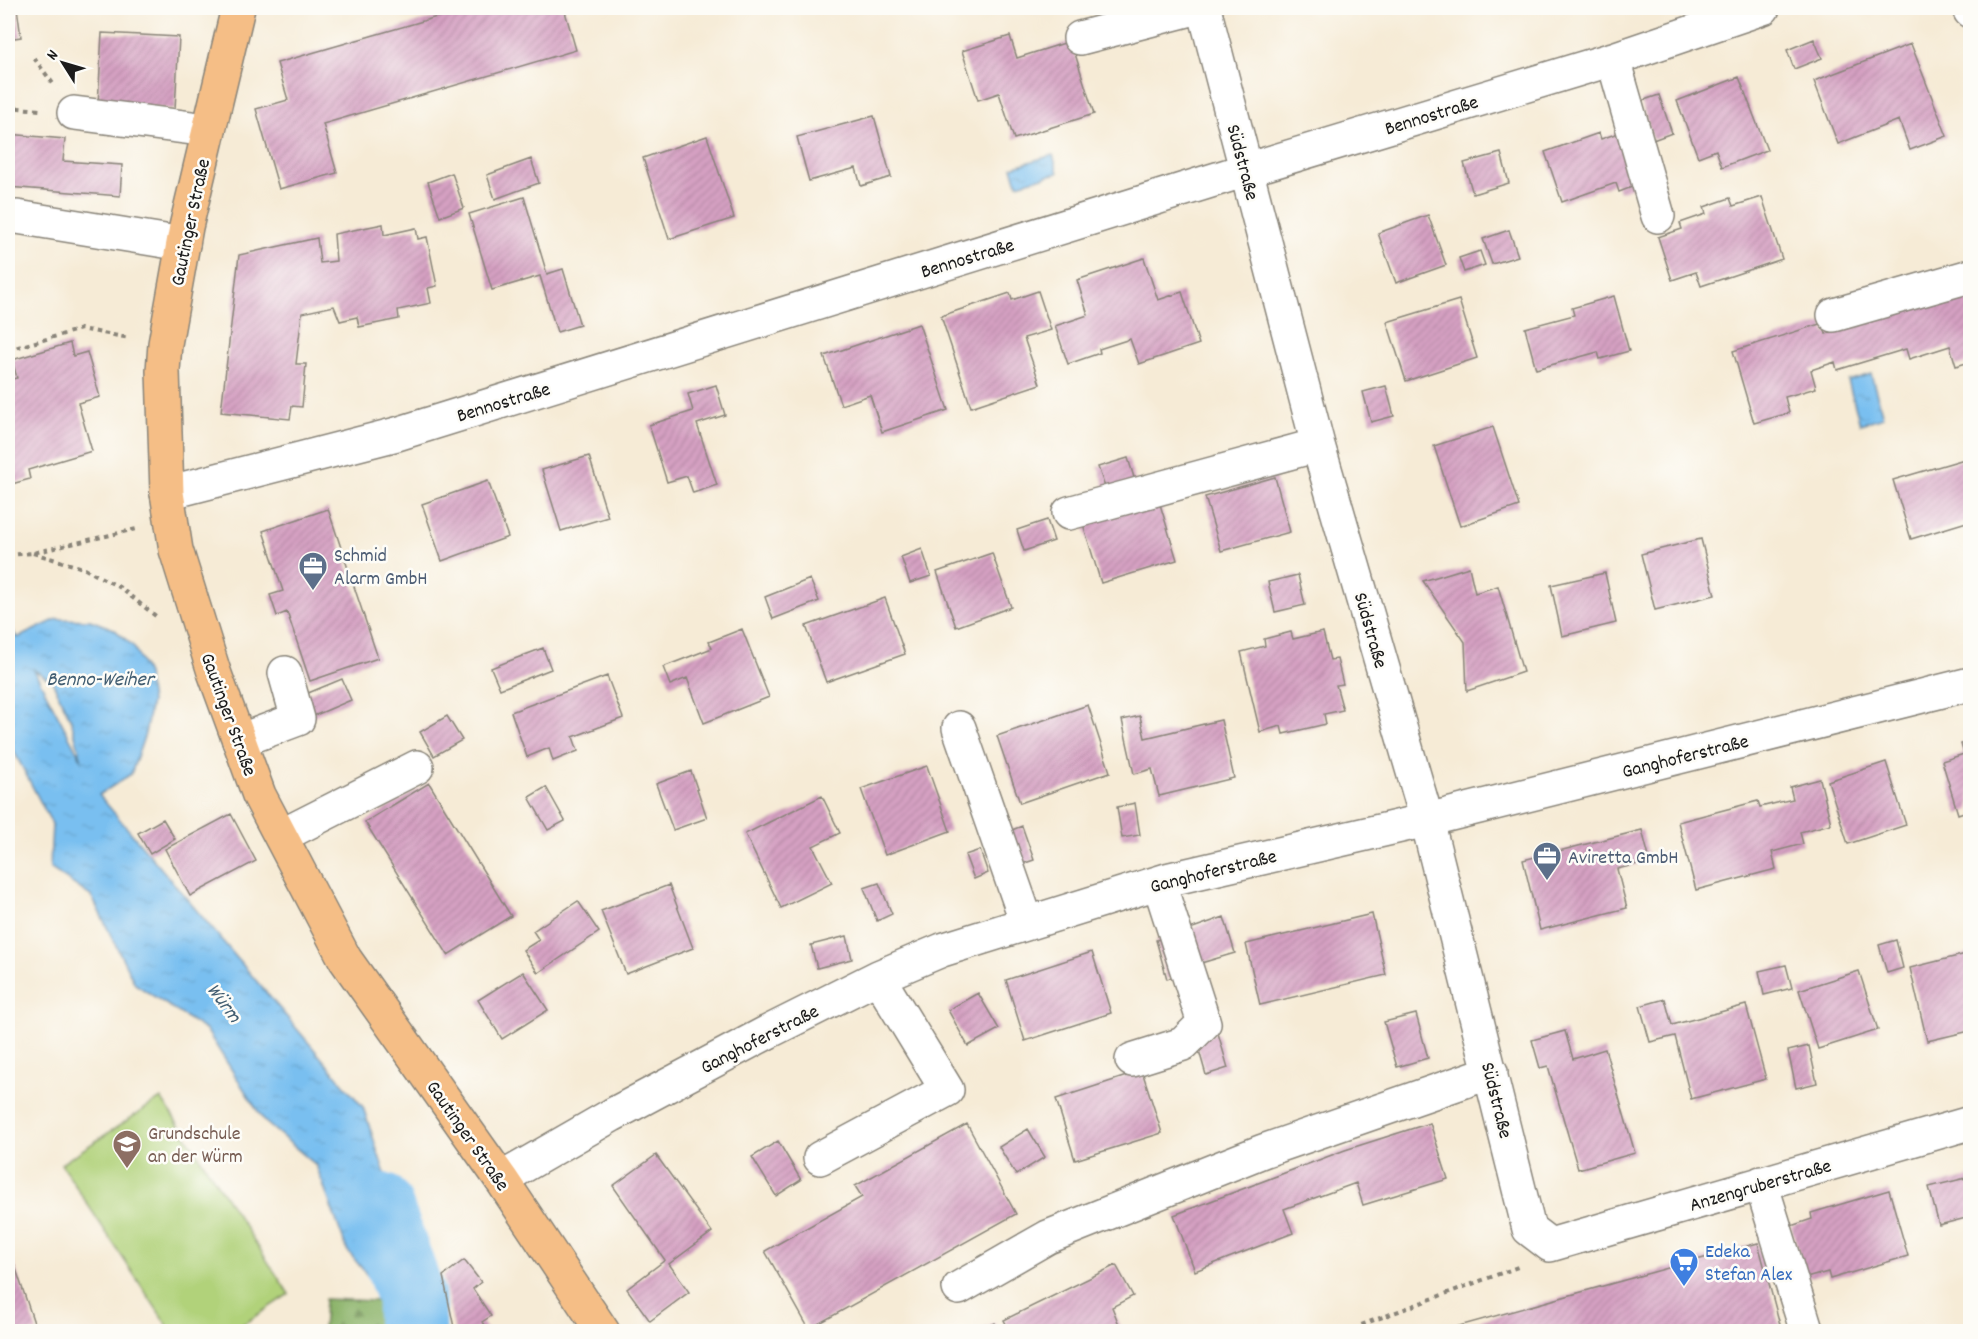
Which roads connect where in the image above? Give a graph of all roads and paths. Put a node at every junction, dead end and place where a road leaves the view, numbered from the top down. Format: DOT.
graph roads {
  1 [pos="242,8"];
  2 [pos="1195,8"];
  3 [pos="1204,8"];
  4 [pos="1763,8"];
  5 [pos="1080,38"];
  6 [pos="1613,59"];
  7 [pos="74,113"];
  8 [pos="208,130"];
  9 [pos="1246,170"];
  10 [pos="1658,216"];
  11 [pos="17,217"];
  12 [pos="183,244"];
  13 [pos="1971,276"];
  14 [pos="1834,315"];
  15 [pos="165,344"];
  16 [pos="8,350"];
  17 [pos="1318,445"];
  18 [pos="170,508"];
  19 [pos="1069,513"];
  20 [pos="33,553"];
  21 [pos="8,555"];
  22 [pos="119,587"];
  23 [pos="285,674"];
  24 [pos="1971,684"];
  25 [pos="959,728"];
  26 [pos="239,741"];
  27 [pos="417,767"];
  28 [pos="1428,820"];
  29 [pos="281,836"];
  30 [pos="1159,883"];
  31 [pos="1027,923"];
  32 [pos="878,977"];
  33 [pos="1132,1060"];
  34 [pos="1491,1072"];
  35 [pos="1971,1123"];
  36 [pos="820,1158"];
  37 [pos="501,1179"];
  38 [pos="1761,1183"];
  39 [pos="1550,1245"];
  40 [pos="959,1288"];
  41 [pos="603,1332"];
  42 [pos="1356,1332"];
  43 [pos="1807,1332"];
  1 -- 8 [label="main road, Gautinger Straße"];
  2 -- 5 [label="street"];
  3 -- 9 [label="street, Südstraße"];
  4 -- 6 [label="street, Bennostraße"];
  6 -- 9 [label="street, Bennostraße"];
  6 -- 10 [label="street"];
  7 -- 8 [label="street"];
  8 -- 12 [label="main road, Gautinger Straße"];
  9 -- 17 [label="street, Südstraße"];
  9 -- 18 [label="street, Bennostraße"];
  11 -- 12 [label="street"];
  12 -- 15 [label="main road, Gautinger Straße"];
  13 -- 14 [label="street"];
  15 -- 16 [label="path"];
  15 -- 18 [label="main road, Gautinger Straße"];
  17 -- 19 [label="street"];
  17 -- 28 [label="street, Südstraße"];
  18 -- 20 [label="path"];
  18 -- 26 [label="main road, Gautinger Straße"];
  20 -- 21 [label="path"];
  20 -- 22 [label="path"];
  23 -- 26 [label="street"];
  24 -- 28 [label="street, Ganghoferstraße"];
  25 -- 31 [label="street"];
  26 -- 29 [label="main road, Gautinger Straße"];
  27 -- 29 [label="street"];
  28 -- 30 [label="street, Ganghoferstraße"];
  28 -- 34 [label="street, Südstraße"];
  29 -- 37 [label="main road, Gautinger Straße"];
  30 -- 31 [label="street, Ganghoferstraße"];
  30 -- 33 [label="street"];
  31 -- 32 [label="street, Ganghoferstraße"];
  32 -- 36 [label="street"];
  32 -- 37 [label="street, Ganghoferstraße"];
  34 -- 39 [label="street, Südstraße"];
  34 -- 40 [label="street"];
  35 -- 38 [label="street, Anzengruberstraße"];
  37 -- 41 [label="main road, Gautinger Straße"];
  38 -- 39 [label="street, Anzengruberstraße"];
  38 -- 43 [label="street"];
  39 -- 42 [label="path"];
}
